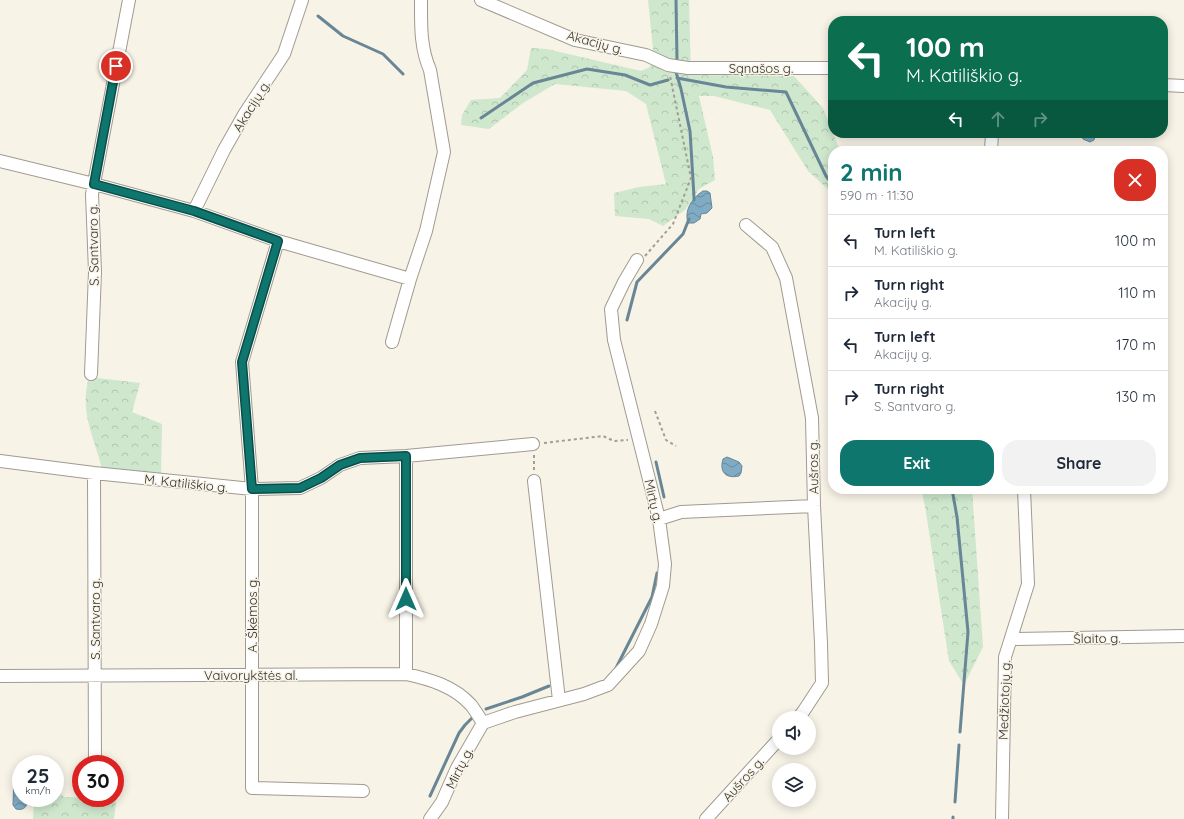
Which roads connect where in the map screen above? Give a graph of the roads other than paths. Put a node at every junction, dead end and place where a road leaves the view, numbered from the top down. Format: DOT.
graph roads {
  1 [pos="129,0"];
  2 [pos="302,0"];
  3 [pos="421,0"];
  4 [pos="481,0"];
  5 [pos="688,68"];
  6 [pos="828,68"];
  7 [pos="1168,85"];
  8 [pos="1184,86"];
  9 [pos="0,161"];
  10 [pos="94,184"];
  11 [pos="194,211"];
  12 [pos="746,225"];
  13 [pos="278,241"];
  14 [pos="637,260"];
  15 [pos="410,279"];
  16 [pos="392,342"];
  17 [pos="91,374"];
  18 [pos="533,444"];
  19 [pos="406,456"];
  20 [pos="0,461"];
  21 [pos="94,473"];
  22 [pos="534,480"];
  23 [pos="252,489"];
  24 [pos="1024,494"];
  25 [pos="814,506"];
  26 [pos="659,519"];
  27 [pos="1184,636"];
  28 [pos="1011,640"];
  29 [pos="406,674"];
  30 [pos="95,675"];
  31 [pos="252,675"];
  32 [pos="0,676"];
  33 [pos="559,700"];
  34 [pos="804,711"];
  35 [pos="483,723"];
  36 [pos="772,747"];
  37 [pos="95,755"];
  38 [pos="363,791"];
  39 [pos="430,819"];
  40 [pos="706,819"];
  41 [pos="1002,819"];
  1 -- 10 [label="street, S. Santvaro g."];
  2 -- 11 [label="street, Akacijų g."];
  3 -- 15 [label="street"];
  4 -- 5 [label="street, Akacijų g."];
  5 -- 6 [label="street, Sąnašos g."];
  7 -- 8 [label="street"];
  9 -- 10 [label="street"];
  10 -- 11 [label="street"];
  10 -- 17 [label="street, S. Santvaro g."];
  11 -- 13 [label="street"];
  12 -- 25 [label="street, Aušros g."];
  13 -- 15 [label="street"];
  13 -- 23 [label="street"];
  14 -- 26 [label="street, Mirtų g."];
  15 -- 16 [label="street"];
  18 -- 19 [label="street, M. Katiliškio g."];
  19 -- 23 [label="street, M. Katiliškio g."];
  19 -- 29 [label="street"];
  20 -- 21 [label="street, M. Katiliškio g."];
  21 -- 23 [label="street, M. Katiliškio g."];
  21 -- 30 [label="street, S. Santvaro g."];
  22 -- 33 [label="street"];
  23 -- 31 [label="street, A. Škėmos g."];
  24 -- 28 [label="street, Medžiotojų g."];
  25 -- 26 [label="street"];
  25 -- 34 [label="street, Aušros g."];
  26 -- 33 [label="street, Mirtų g."];
  27 -- 28 [label="street, Šlaito g."];
  28 -- 41 [label="street, Medžiotojų g."];
  29 -- 31 [label="street, Vaivorykštės al."];
  29 -- 35 [label="street, Vaivorykštės al."];
  30 -- 31 [label="street, Vaivorykštės al."];
  30 -- 32 [label="street, Vaivorykštės al."];
  30 -- 37 [label="street, S. Santvaro g."];
  31 -- 38 [label="street, A. Škėmos g."];
  33 -- 35 [label="street, Mirtų g."];
  35 -- 39 [label="street, Mirtų g."];
  36 -- 40 [label="street, Aušros g."];
}
